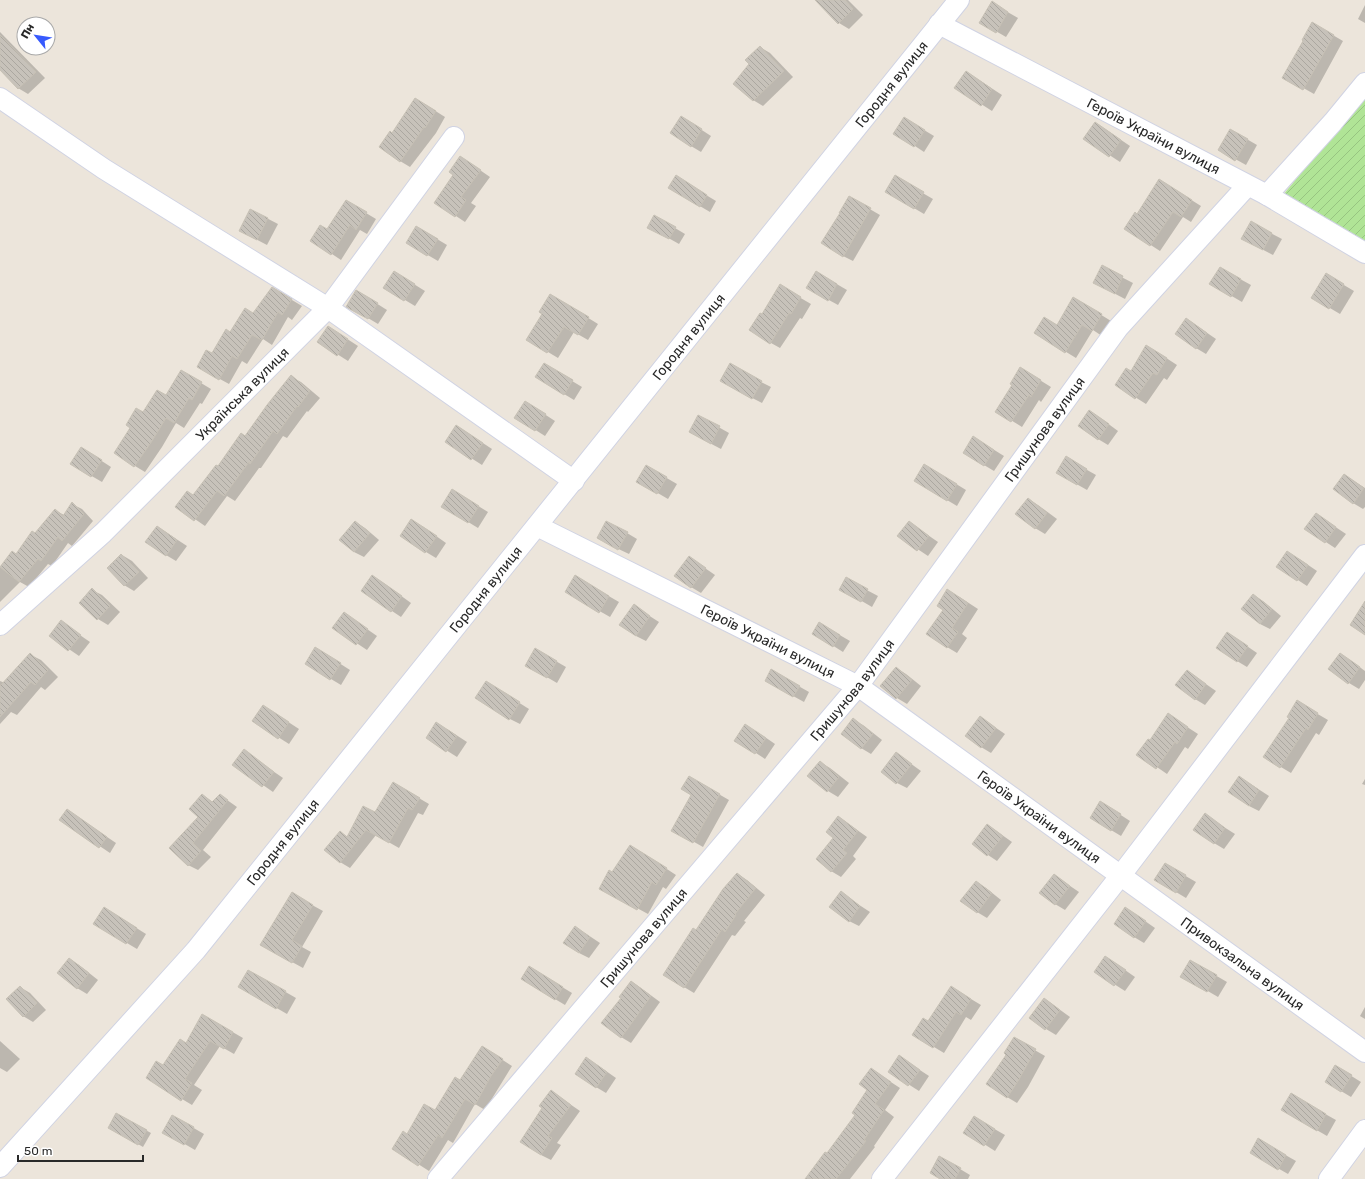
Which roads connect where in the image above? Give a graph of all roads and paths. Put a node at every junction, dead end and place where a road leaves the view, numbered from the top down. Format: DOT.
graph roads {
  1 [pos="959,0"];
  2 [pos="939,24"];
  3 [pos="1365,83"];
  4 [pos="0,98"];
  5 [pos="454,136"];
  6 [pos="1247,186"];
  7 [pos="1267,196"];
  8 [pos="1365,253"];
  9 [pos="328,308"];
  10 [pos="574,481"];
  11 [pos="537,526"];
  12 [pos="1365,555"];
  13 [pos="0,625"];
  14 [pos="858,686"];
  15 [pos="1121,875"];
  16 [pos="1365,1052"];
  17 [pos="1365,1130"];
  18 [pos="0,1167"];
  19 [pos="438,1179"];
  20 [pos="882,1179"];
  21 [pos="1329,1179"];
  1 -- 2 [label="street, Городня вулиця"];
  2 -- 6 [label="street, Героїв України вулиця"];
  2 -- 10 [label="street, Городня вулиця"];
  3 -- 7 [label="street"];
  4 -- 9 [label="street"];
  5 -- 9 [label="street, Українська вулиця"];
  6 -- 7 [label="street, Героїв України вулиця"];
  6 -- 14 [label="street, Гришунова вулиця"];
  7 -- 8 [label="street, Героїв України вулиця"];
  9 -- 10 [label="street"];
  9 -- 13 [label="street, Українська вулиця"];
  10 -- 11 [label="street, Городня вулиця"];
  11 -- 14 [label="street, Героїв України вулиця"];
  11 -- 18 [label="street, Городня вулиця"];
  12 -- 15 [label="street"];
  14 -- 15 [label="street, Героїв України вулиця"];
  14 -- 19 [label="street, Гришунова вулиця"];
  15 -- 16 [label="street, Привокзальна вулиця"];
  15 -- 20 [label="street"];
  17 -- 21 [label="street"];
}
